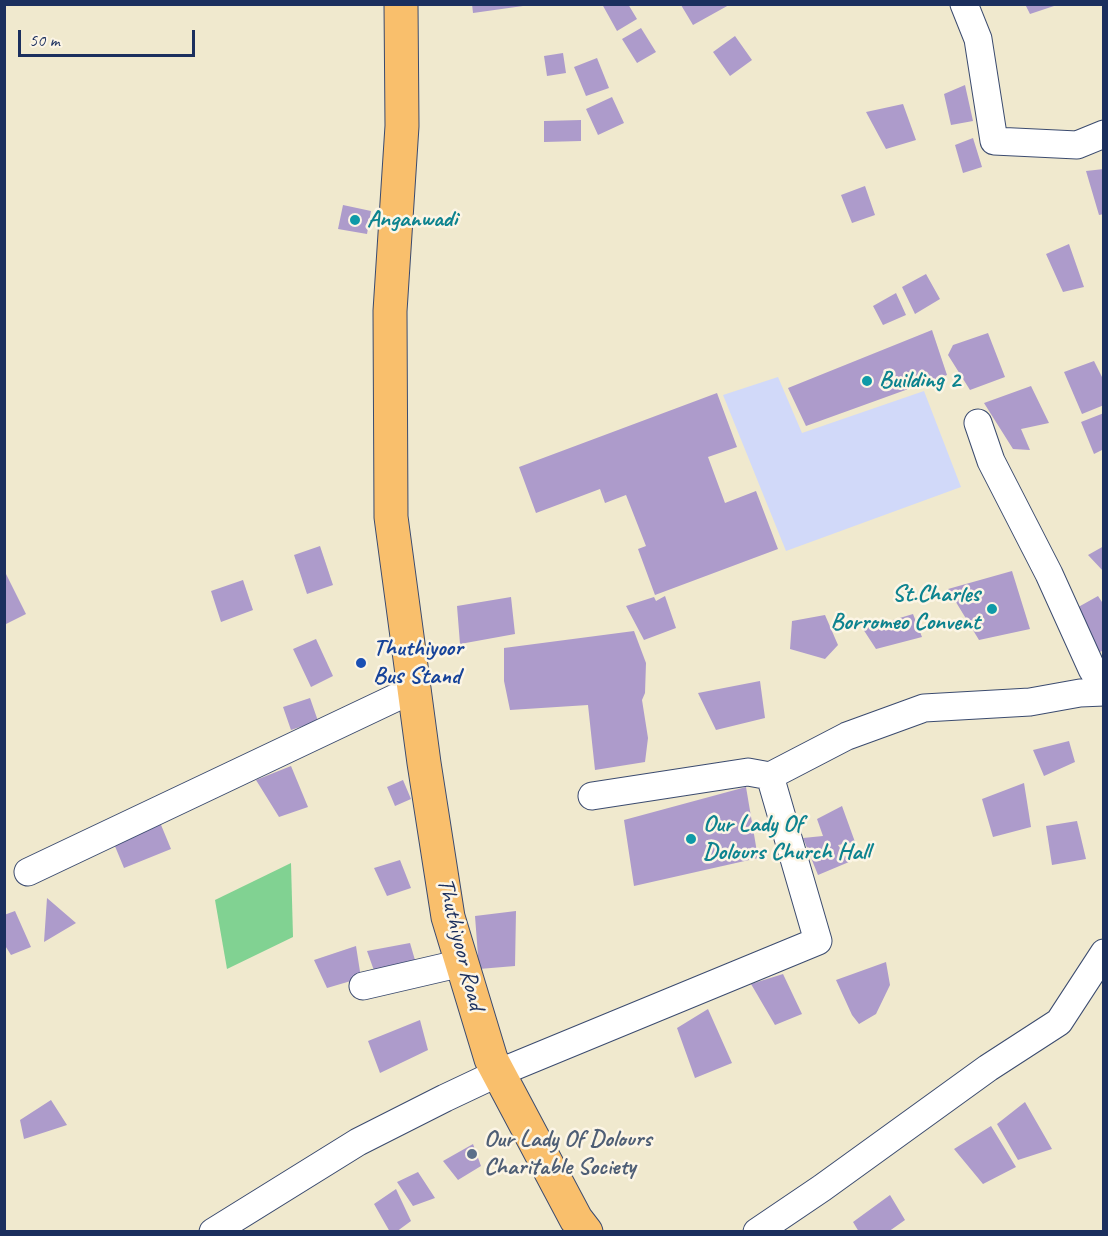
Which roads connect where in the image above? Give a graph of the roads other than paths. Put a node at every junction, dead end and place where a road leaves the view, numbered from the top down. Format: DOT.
graph roads {
  1 [pos="401,4"];
  2 [pos="964,4"];
  3 [pos="1104,134"];
  4 [pos="978,423"];
  5 [pos="414,689"];
  6 [pos="1104,690"];
  7 [pos="770,776"];
  8 [pos="592,796"];
  9 [pos="28,872"];
  10 [pos="1104,953"];
  11 [pos="462,963"];
  12 [pos="363,986"];
  13 [pos="498,1073"];
  14 [pos="213,1232"];
  15 [pos="586,1232"];
  16 [pos="757,1232"];
  1 -- 5 [label="main road, Thuthiyoor Road"];
  2 -- 3 [label="street"];
  4 -- 6 [label="street"];
  5 -- 9 [label="street"];
  5 -- 11 [label="main road, Thuthiyoor Road"];
  6 -- 7 [label="street"];
  7 -- 8 [label="street"];
  7 -- 13 [label="street"];
  10 -- 16 [label="street"];
  11 -- 12 [label="street"];
  11 -- 13 [label="main road, Thuthiyoor Road"];
  13 -- 14 [label="street"];
  13 -- 15 [label="main road, Thuthiyoor Road"];
}
